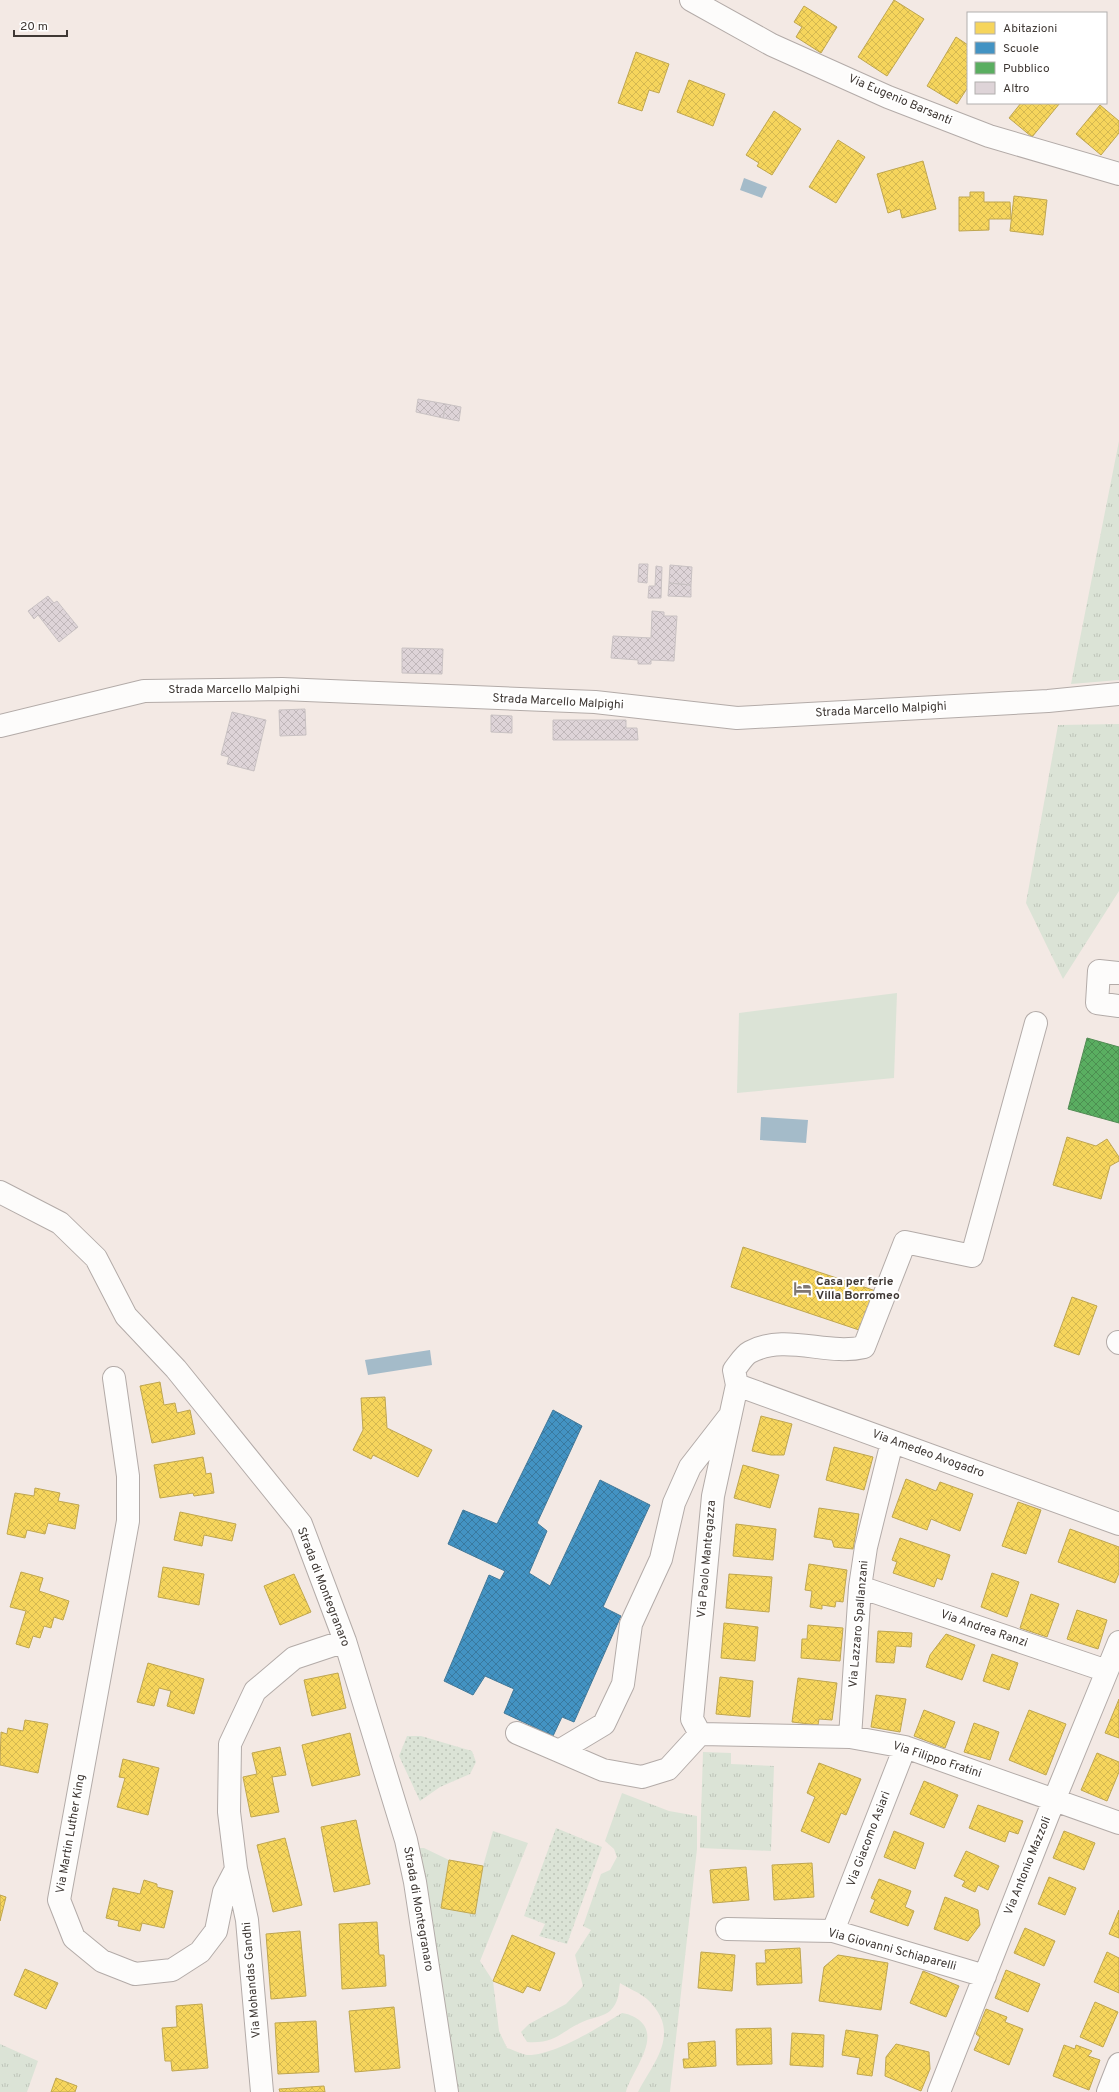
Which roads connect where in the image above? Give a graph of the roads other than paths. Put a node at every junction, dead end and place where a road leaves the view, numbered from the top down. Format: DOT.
graph roads {
  1 [pos="691,0"];
  2 [pos="1119,174"];
  3 [pos="1119,694"];
  4 [pos="0,726"];
  5 [pos="1119,973"];
  6 [pos="1119,1006"];
  7 [pos="1036,1023"];
  8 [pos="0,1192"];
  9 [pos="114,1378"];
  10 [pos="737,1385"];
  11 [pos="730,1416"];
  12 [pos="892,1442"];
  13 [pos="1119,1524"];
  14 [pos="860,1587"];
  15 [pos="344,1641"];
  16 [pos="1119,1642"];
  17 [pos="1107,1671"];
  18 [pos="517,1733"];
  19 [pos="700,1734"];
  20 [pos="850,1737"];
  21 [pos="905,1747"];
  22 [pos="559,1752"];
  23 [pos="1054,1800"];
  24 [pos="1119,1823"];
  25 [pos="236,1869"];
  26 [pos="727,1929"];
  27 [pos="833,1931"];
  28 [pos="985,1976"];
  29 [pos="1119,2064"];
  30 [pos="262,2092"];
  31 [pos="447,2092"];
  32 [pos="939,2092"];
  33 [pos="1108,2092"];
  1 -- 2 [label="street, Via Eugenio Barsanti"];
  3 -- 4 [label="street, Strada Marcello Malpighi"];
  5 -- 6 [label="street"];
  7 -- 10 [label="street, Via Paolo Mantegazza"];
  8 -- 15 [label="street, Strada di Montegranaro"];
  9 -- 25 [label="street, Via Martin Luther King"];
  10 -- 11 [label="street, Via Paolo Mantegazza"];
  10 -- 12 [label="street, Via Amedeo Avogadro"];
  11 -- 19 [label="street, Via Paolo Mantegazza"];
  11 -- 22 [label="street"];
  12 -- 13 [label="street, Via Amedeo Avogadro"];
  12 -- 14 [label="street, Via Lazzaro Spallanzani"];
  14 -- 17 [label="street, Via Andrea Ranzi"];
  14 -- 20 [label="street, Via Lazzaro Spallanzani"];
  15 -- 25 [label="street"];
  15 -- 31 [label="street, Strada di Montegranaro"];
  16 -- 17 [label="street, Via Antonio Mazzoli"];
  17 -- 23 [label="street, Via Antonio Mazzoli"];
  18 -- 22 [label="street"];
  19 -- 20 [label="street, Via Filippo Fratini"];
  19 -- 22 [label="street"];
  20 -- 21 [label="street, Via Filippo Fratini"];
  21 -- 23 [label="street, Via Filippo Fratini"];
  21 -- 27 [label="street, Via Giacomo Asiari"];
  23 -- 24 [label="street, Via Filippo Fratini"];
  23 -- 28 [label="street, Via Antonio Mazzoli"];
  25 -- 30 [label="street, Via Mohandas Gandhi"];
  26 -- 27 [label="street, Via Giovanni Schiaparelli"];
  27 -- 28 [label="street, Via Giovanni Schiaparelli"];
  28 -- 32 [label="street, Via Antonio Mazzoli"];
  29 -- 33 [label="street"];
}
